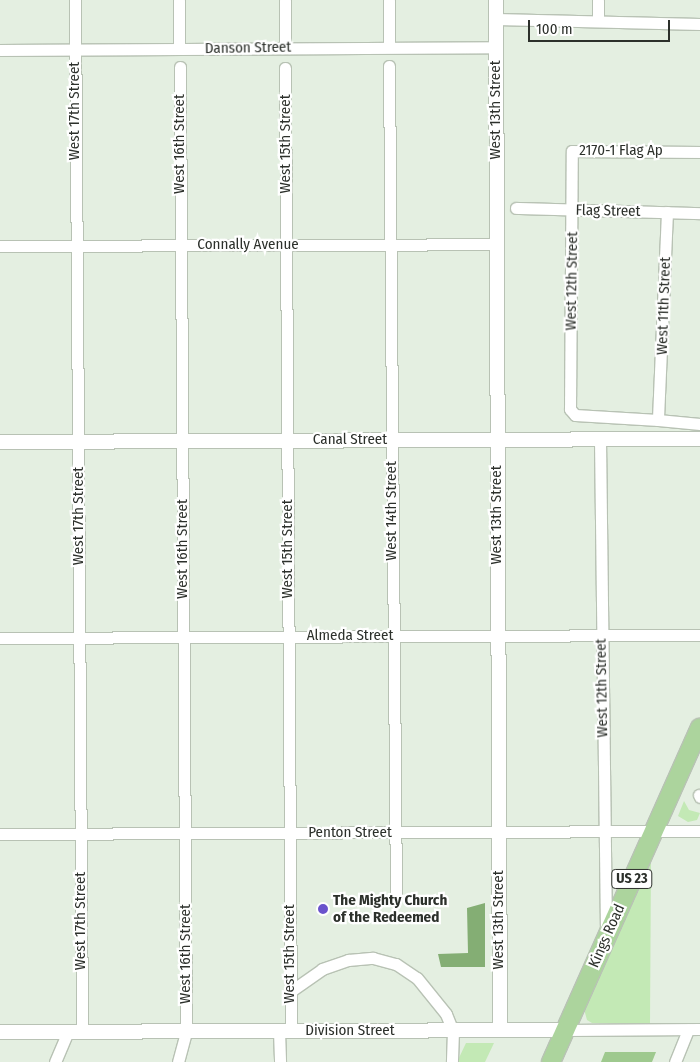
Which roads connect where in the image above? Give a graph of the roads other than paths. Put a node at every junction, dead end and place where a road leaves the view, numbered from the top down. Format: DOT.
graph roads {
  1 [pos="75,0"];
  2 [pos="179,0"];
  3 [pos="285,0"];
  4 [pos="389,0"];
  5 [pos="496,0"];
  6 [pos="598,0"];
  7 [pos="496,19"];
  8 [pos="598,20"];
  9 [pos="700,24"];
  10 [pos="389,47"];
  11 [pos="496,47"];
  12 [pos="285,48"];
  13 [pos="75,49"];
  14 [pos="179,49"];
  15 [pos="0,50"];
  16 [pos="389,66"];
  17 [pos="180,67"];
  18 [pos="286,68"];
  19 [pos="700,152"];
  20 [pos="516,208"];
  21 [pos="571,210"];
  22 [pos="666,212"];
  23 [pos="700,213"];
  24 [pos="390,244"];
  25 [pos="497,244"];
  26 [pos="181,245"];
  27 [pos="286,245"];
  28 [pos="0,246"];
  29 [pos="76,246"];
  30 [pos="658,420"];
  31 [pos="700,424"];
  32 [pos="498,439"];
  33 [pos="600,439"];
  34 [pos="700,439"];
  35 [pos="392,440"];
  36 [pos="183,441"];
  37 [pos="287,441"];
  38 [pos="0,442"];
  39 [pos="78,442"];
  40 [pos="602,635"];
  41 [pos="700,635"];
  42 [pos="288,636"];
  43 [pos="393,636"];
  44 [pos="498,636"];
  45 [pos="80,637"];
  46 [pos="184,637"];
  47 [pos="0,638"];
  48 [pos="700,728"];
  49 [pos="604,831"];
  50 [pos="700,831"];
  51 [pos="394,832"];
  52 [pos="499,832"];
  53 [pos="653,832"];
  54 [pos="290,833"];
  55 [pos="0,834"];
  56 [pos="80,834"];
  57 [pos="185,834"];
  58 [pos="396,896"];
  59 [pos="606,937"];
  60 [pos="290,991"];
  61 [pos="700,1029"];
  62 [pos="500,1030"];
  63 [pos="565,1030"];
  64 [pos="688,1030"];
  65 [pos="285,1031"];
  66 [pos="453,1031"];
  67 [pos="0,1032"];
  68 [pos="75,1032"];
  69 [pos="186,1032"];
  70 [pos="55,1062"];
  71 [pos="178,1062"];
  72 [pos="280,1062"];
  73 [pos="452,1062"];
  74 [pos="551,1062"];
  75 [pos="675,1062"];
  1 -- 13 [label="street, West 17th Street"];
  2 -- 14 [label="street"];
  3 -- 12 [label="street"];
  4 -- 10 [label="street"];
  5 -- 7 [label="street, West 13th Street"];
  6 -- 8 [label="street"];
  7 -- 8 [label="street"];
  7 -- 11 [label="street, West 13th Street"];
  8 -- 9 [label="street"];
  10 -- 11 [label="street, Danson Street"];
  10 -- 12 [label="street, Danson Street"];
  11 -- 25 [label="street, West 13th Street"];
  12 -- 14 [label="street, Danson Street"];
  13 -- 14 [label="street, Danson Street"];
  13 -- 15 [label="street, Danson Street"];
  13 -- 29 [label="street, West 17th Street"];
  16 -- 24 [label="street, West 14th Street"];
  17 -- 26 [label="street, West 16th Street"];
  18 -- 27 [label="street, West 15th Street"];
  19 -- 21 [label="street, 2170-1 Flag Ap"];
  20 -- 21 [label="street, Flag Street"];
  21 -- 22 [label="street, Flag Street"];
  21 -- 30 [label="street, West 12th Street"];
  22 -- 23 [label="street, Flag Street"];
  22 -- 30 [label="street, West 11th Street"];
  24 -- 25 [label="street, Connally Avenue"];
  24 -- 27 [label="street, Connally Avenue"];
  24 -- 35 [label="street, West 14th Street"];
  25 -- 32 [label="street, West 13th Street"];
  26 -- 27 [label="street, Connally Avenue"];
  26 -- 29 [label="street, Connally Avenue"];
  26 -- 36 [label="street, West 16th Street"];
  27 -- 37 [label="street, West 15th Street"];
  28 -- 29 [label="street, Connally Avenue"];
  29 -- 39 [label="street, West 17th Street"];
  30 -- 31 [label="street"];
  32 -- 33 [label="street, Canal Street"];
  32 -- 35 [label="street, Canal Street"];
  32 -- 44 [label="street, West 13th Street"];
  33 -- 34 [label="street, Canal Street"];
  33 -- 40 [label="street, West 12th Street"];
  35 -- 37 [label="street, Canal Street"];
  35 -- 43 [label="street, West 14th Street"];
  36 -- 37 [label="street, Canal Street"];
  36 -- 39 [label="street, Canal Street"];
  36 -- 46 [label="street, West 16th Street"];
  37 -- 42 [label="street, West 15th Street"];
  38 -- 39 [label="street, Canal Street"];
  39 -- 45 [label="street, West 17th Street"];
  40 -- 41 [label="street, Almeda Street"];
  40 -- 44 [label="street, Almeda Street"];
  40 -- 49 [label="street, West 12th Street"];
  42 -- 43 [label="street, Almeda Street"];
  42 -- 46 [label="street, Almeda Street"];
  42 -- 54 [label="street, West 15th Street"];
  43 -- 44 [label="street, Almeda Street"];
  43 -- 51 [label="street, West 14th Street"];
  44 -- 52 [label="street, West 13th Street"];
  45 -- 46 [label="street, Almeda Street"];
  45 -- 47 [label="street, Almeda Street"];
  45 -- 56 [label="street, West 17th Street"];
  46 -- 57 [label="street, West 16th Street"];
  48 -- 53 [label="main road, Kings Road / US 23"];
  49 -- 52 [label="street, Penton Street"];
  49 -- 53 [label="street, Penton Street"];
  49 -- 59 [label="street, West 12th Street"];
  50 -- 53 [label="street, Penton Street"];
  51 -- 52 [label="street, Penton Street"];
  51 -- 54 [label="street, Penton Street"];
  51 -- 58 [label="street, West 14th Street"];
  52 -- 62 [label="street, West 13th Street"];
  53 -- 59 [label="main road, Kings Road / US 23"];
  54 -- 57 [label="street, Penton Street"];
  54 -- 60 [label="street, West 15th Street"];
  55 -- 56 [label="street, Penton Street"];
  56 -- 57 [label="street, Penton Street"];
  56 -- 68 [label="street, West 17th Street"];
  57 -- 69 [label="street, West 16th Street"];
  59 -- 63 [label="main road, Kings Road / US 23"];
  60 -- 65 [label="street, West 15th Street"];
  60 -- 66 [label="street"];
  61 -- 64 [label="street, Division Street"];
  62 -- 63 [label="street, Division Street"];
  62 -- 66 [label="street, Division Street"];
  63 -- 64 [label="street, Division Street"];
  63 -- 74 [label="main road, Kings Road / US 23"];
  64 -- 75 [label="street"];
  65 -- 66 [label="street, Division Street"];
  65 -- 69 [label="street, Division Street"];
  65 -- 72 [label="street, West 15th Street"];
  66 -- 73 [label="street"];
  67 -- 68 [label="street, Division Street"];
  68 -- 69 [label="street, Division Street"];
  68 -- 70 [label="street"];
  69 -- 71 [label="street, West 16th Street"];
}
